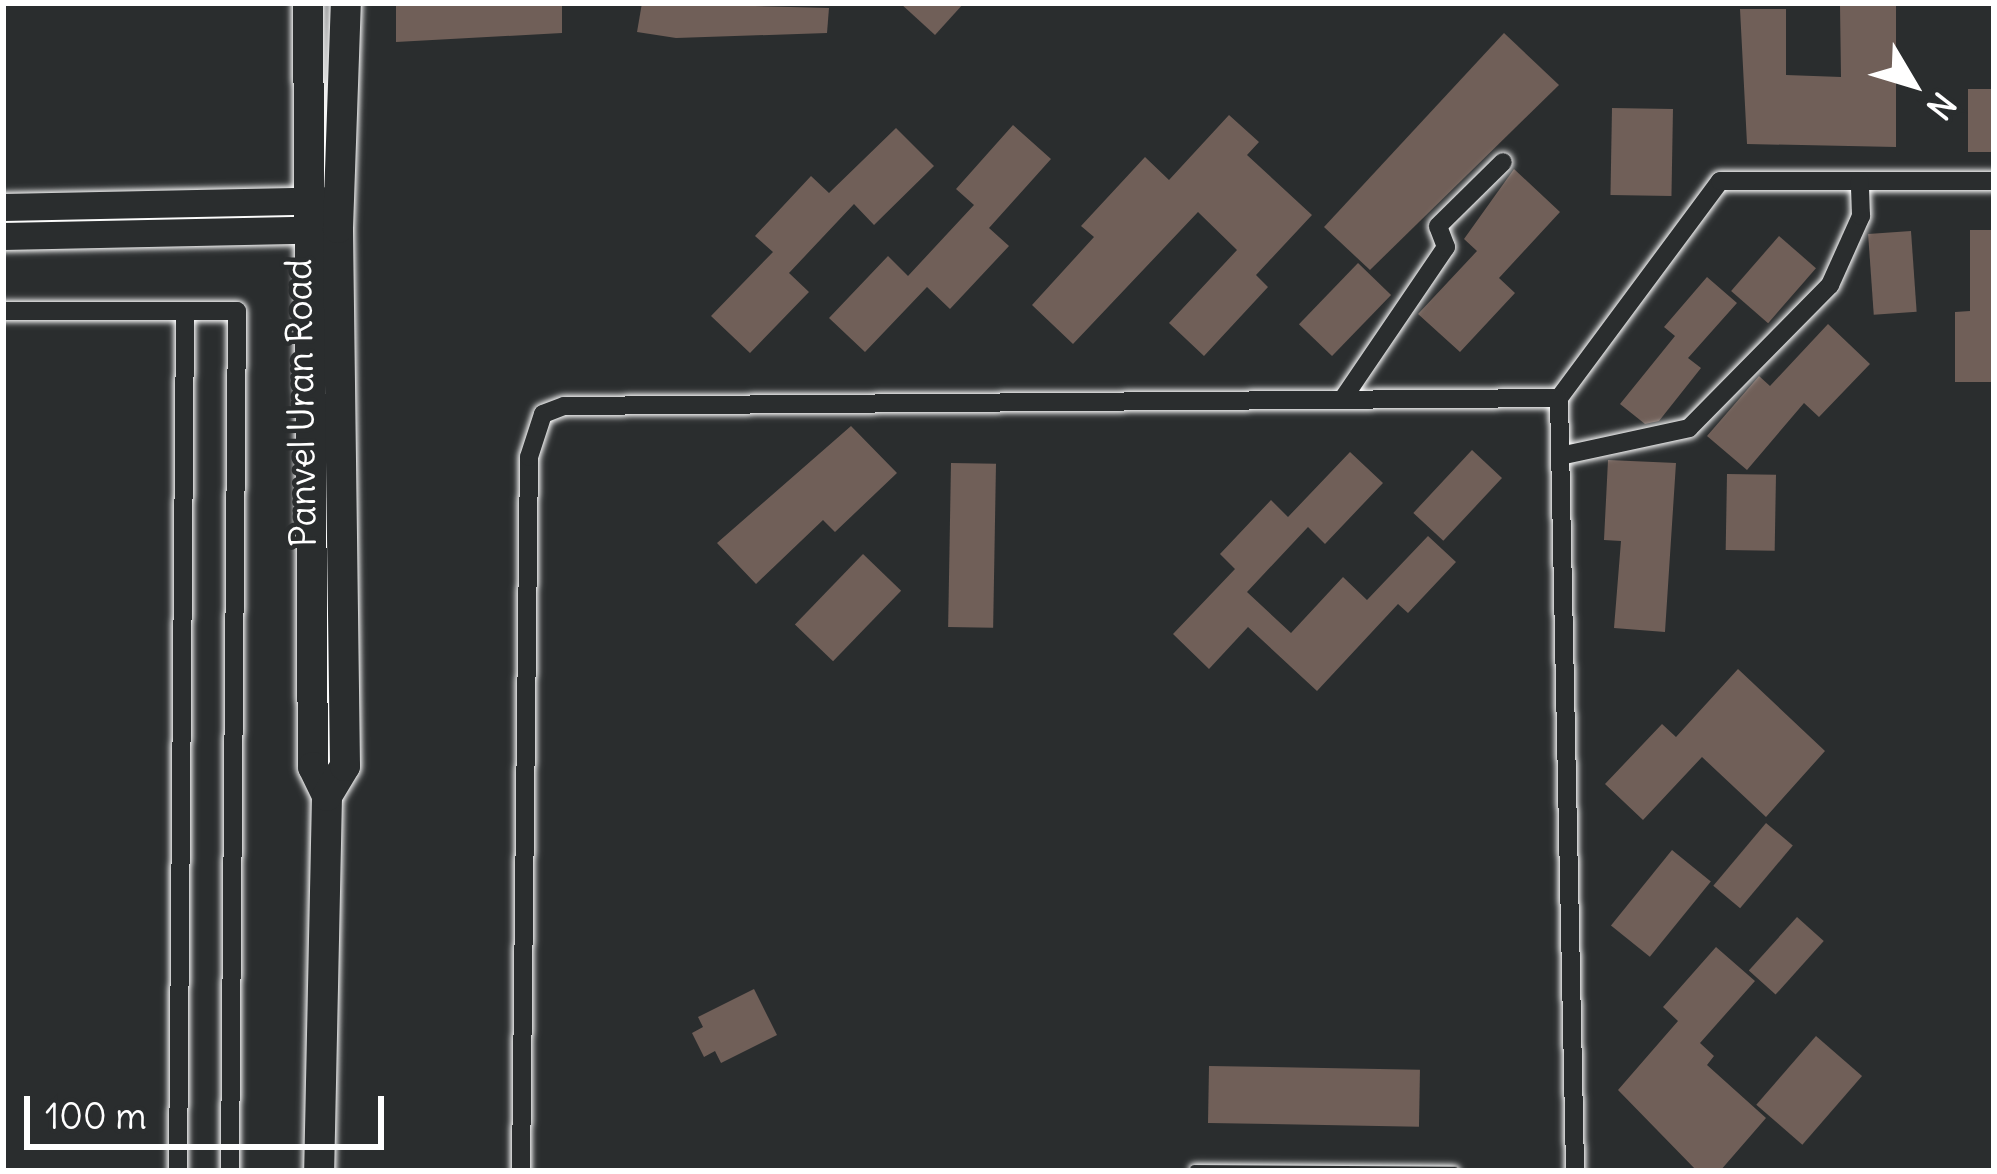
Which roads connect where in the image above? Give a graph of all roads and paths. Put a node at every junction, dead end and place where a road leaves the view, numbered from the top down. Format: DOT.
graph roads {
  1 [pos="308,3"];
  2 [pos="346,3"];
  3 [pos="1503,162"];
  4 [pos="1860,181"];
  5 [pos="1994,181"];
  6 [pos="3,207"];
  7 [pos="338,214"];
  8 [pos="304,216"];
  9 [pos="3,236"];
  10 [pos="3,311"];
  11 [pos="185,311"];
  12 [pos="1559,398"];
  13 [pos="1342,400"];
  14 [pos="1560,456"];
  15 [pos="327,796"];
  16 [pos="1194,1169"];
  17 [pos="178,1171"];
  18 [pos="230,1171"];
  19 [pos="319,1171"];
  20 [pos="521,1171"];
  21 [pos="1454,1171"];
  22 [pos="1575,1171"];
  1 -- 8 [label="main road, Panvel Uran Road"];
  2 -- 7 [label="main road, Panvel Uran Road"];
  3 -- 13 [label="street"];
  4 -- 5 [label="street"];
  4 -- 12 [label="street"];
  4 -- 14 [label="street"];
  6 -- 8 [label="main road"];
  7 -- 8 [label="main road"];
  7 -- 15 [label="main road, Panvel Uran Road"];
  8 -- 9 [label="main road"];
  8 -- 15 [label="main road, Panvel Uran Road"];
  10 -- 11 [label="street"];
  11 -- 17 [label="street"];
  11 -- 18 [label="street"];
  12 -- 13 [label="street"];
  12 -- 14 [label="street"];
  13 -- 20 [label="street"];
  14 -- 22 [label="street"];
  15 -- 19 [label="main road, Panvel Uran Road"];
  16 -- 21 [label="lane"];
}
